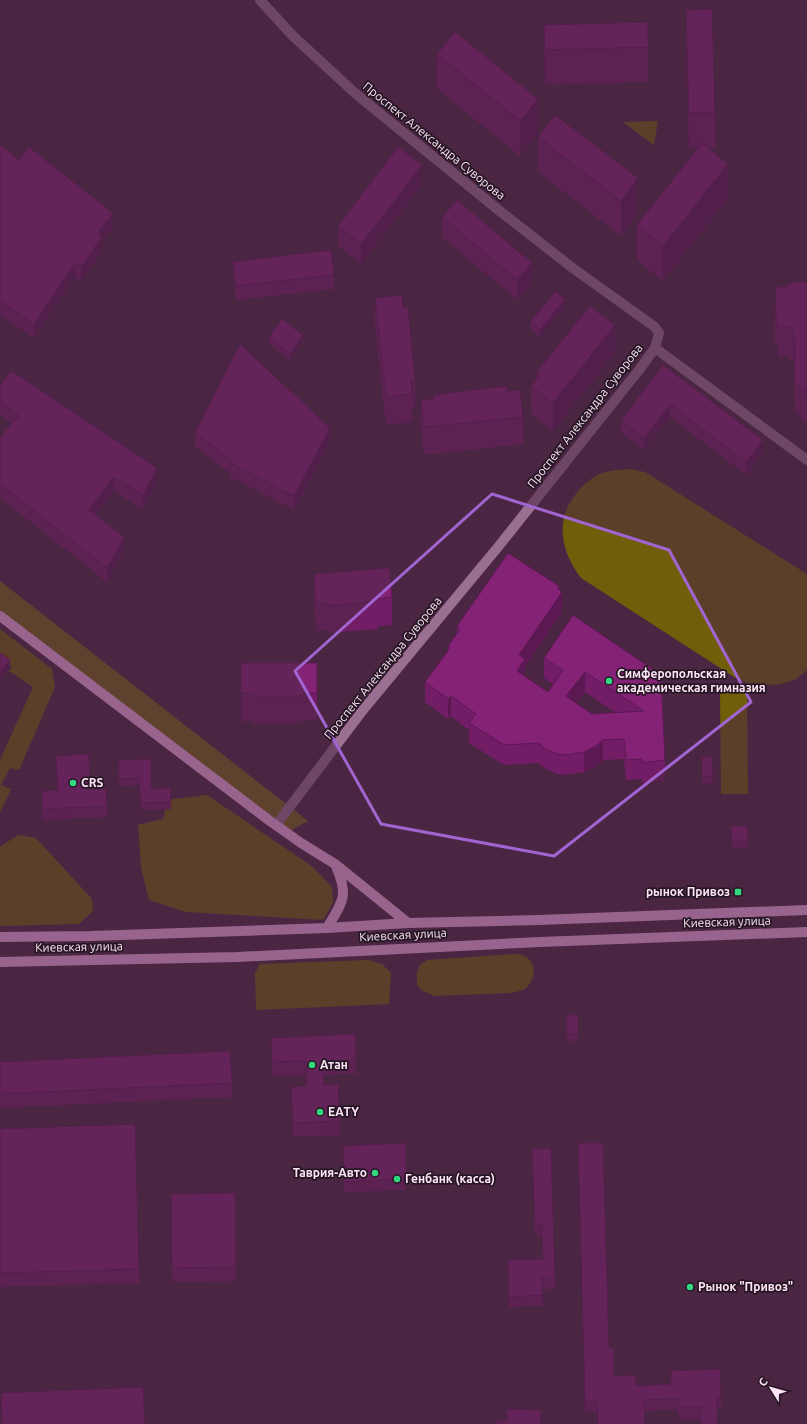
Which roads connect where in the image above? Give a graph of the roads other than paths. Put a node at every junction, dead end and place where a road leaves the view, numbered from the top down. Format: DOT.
graph roads {
  1 [pos="260,0"];
  2 [pos="656,348"];
  3 [pos="807,460"];
  4 [pos="0,616"];
  5 [pos="276,825"];
  6 [pos="335,864"];
  7 [pos="807,910"];
  8 [pos="408,923"];
  9 [pos="327,928"];
  10 [pos="807,932"];
  11 [pos="0,937"];
  12 [pos="0,962"];
  1 -- 2 [label="street, Проспект Александра Суворова"];
  2 -- 3 [label="street"];
  2 -- 5 [label="street, Проспект Александра Суворова"];
  4 -- 5 [label="main road"];
  5 -- 6 [label="main road"];
  6 -- 8 [label="main road"];
  6 -- 9 [label="main road"];
  7 -- 8 [label="main road, Киевская улица"];
  8 -- 9 [label="main road, Киевская улица"];
  9 -- 11 [label="main road, Киевская улица"];
  10 -- 12 [label="main road, Киевская улица"];
}
